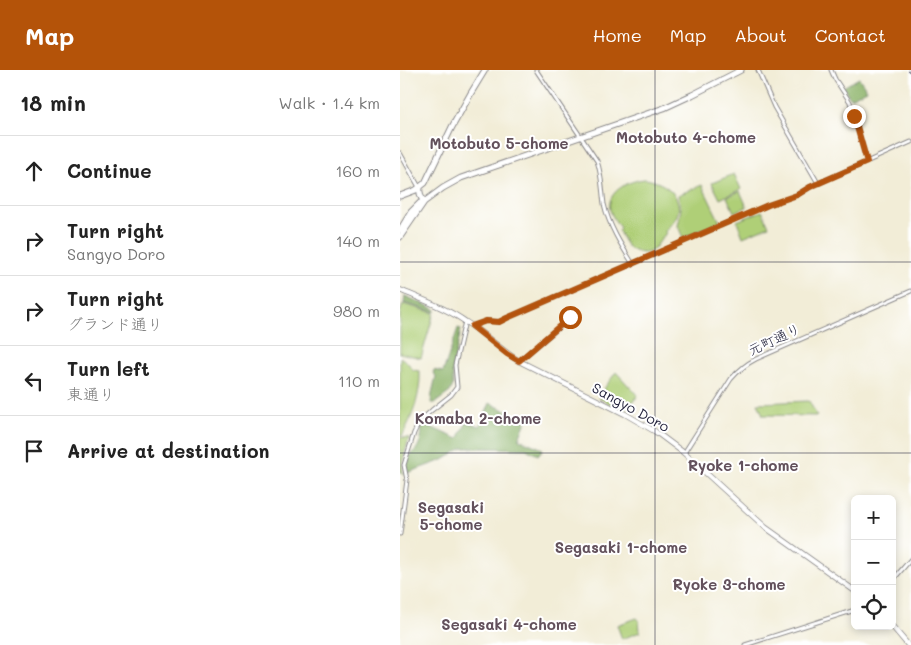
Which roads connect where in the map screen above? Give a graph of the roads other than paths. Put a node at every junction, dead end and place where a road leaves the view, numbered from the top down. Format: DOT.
graph roads {
  1 [pos="486,70"];
  2 [pos="536,70"];
  3 [pos="741,70"];
  4 [pos="758,70"];
  5 [pos="831,70"];
  6 [pos="580,137"];
  7 [pos="911,142"];
  8 [pos="400,153"];
  9 [pos="867,162"];
  10 [pos="818,183"];
  11 [pos="420,188"];
  12 [pos="400,196"];
  13 [pos="424,202"];
  14 [pos="400,230"];
  15 [pos="400,237"];
  16 [pos="633,264"];
  17 [pos="400,290"];
  18 [pos="911,291"];
  19 [pos="570,317"];
  20 [pos="465,321"];
  21 [pos="472,326"];
  22 [pos="519,361"];
  23 [pos="684,453"];
  24 [pos="400,534"];
  25 [pos="911,559"];
  26 [pos="896,576"];
  27 [pos="851,588"];
  28 [pos="851,611"];
  29 [pos="895,630"];
  30 [pos="745,645"];
  31 [pos="908,645"];
  1 -- 11 [label="highway"];
  2 -- 6 [label="street"];
  3 -- 6 [label="highway"];
  4 -- 10 [label="street"];
  5 -- 9 [label="street"];
  6 -- 13 [label="highway"];
  6 -- 16 [label="street"];
  7 -- 9 [label="street"];
  8 -- 11 [label="street"];
  9 -- 10 [label="street"];
  10 -- 16 [label="street"];
  11 -- 12 [label="highway"];
  11 -- 13 [label="highway"];
  13 -- 14 [label="highway"];
  13 -- 15 [label="highway"];
  16 -- 21 [label="street"];
  17 -- 20 [label="main road, Sangyo Doro"];
  18 -- 23 [label="street, 元町通り"];
  19 -- 22 [label="street"];
  20 -- 21 [label="main road, Sangyo Doro"];
  20 -- 24 [label="street"];
  21 -- 22 [label="main road, Sangyo Doro"];
  22 -- 23 [label="main road, Sangyo Doro"];
  23 -- 27 [label="main road, Sangyo Doro"];
  25 -- 26 [label="street"];
  28 -- 30 [label="street"];
  29 -- 31 [label="main road"];
}
